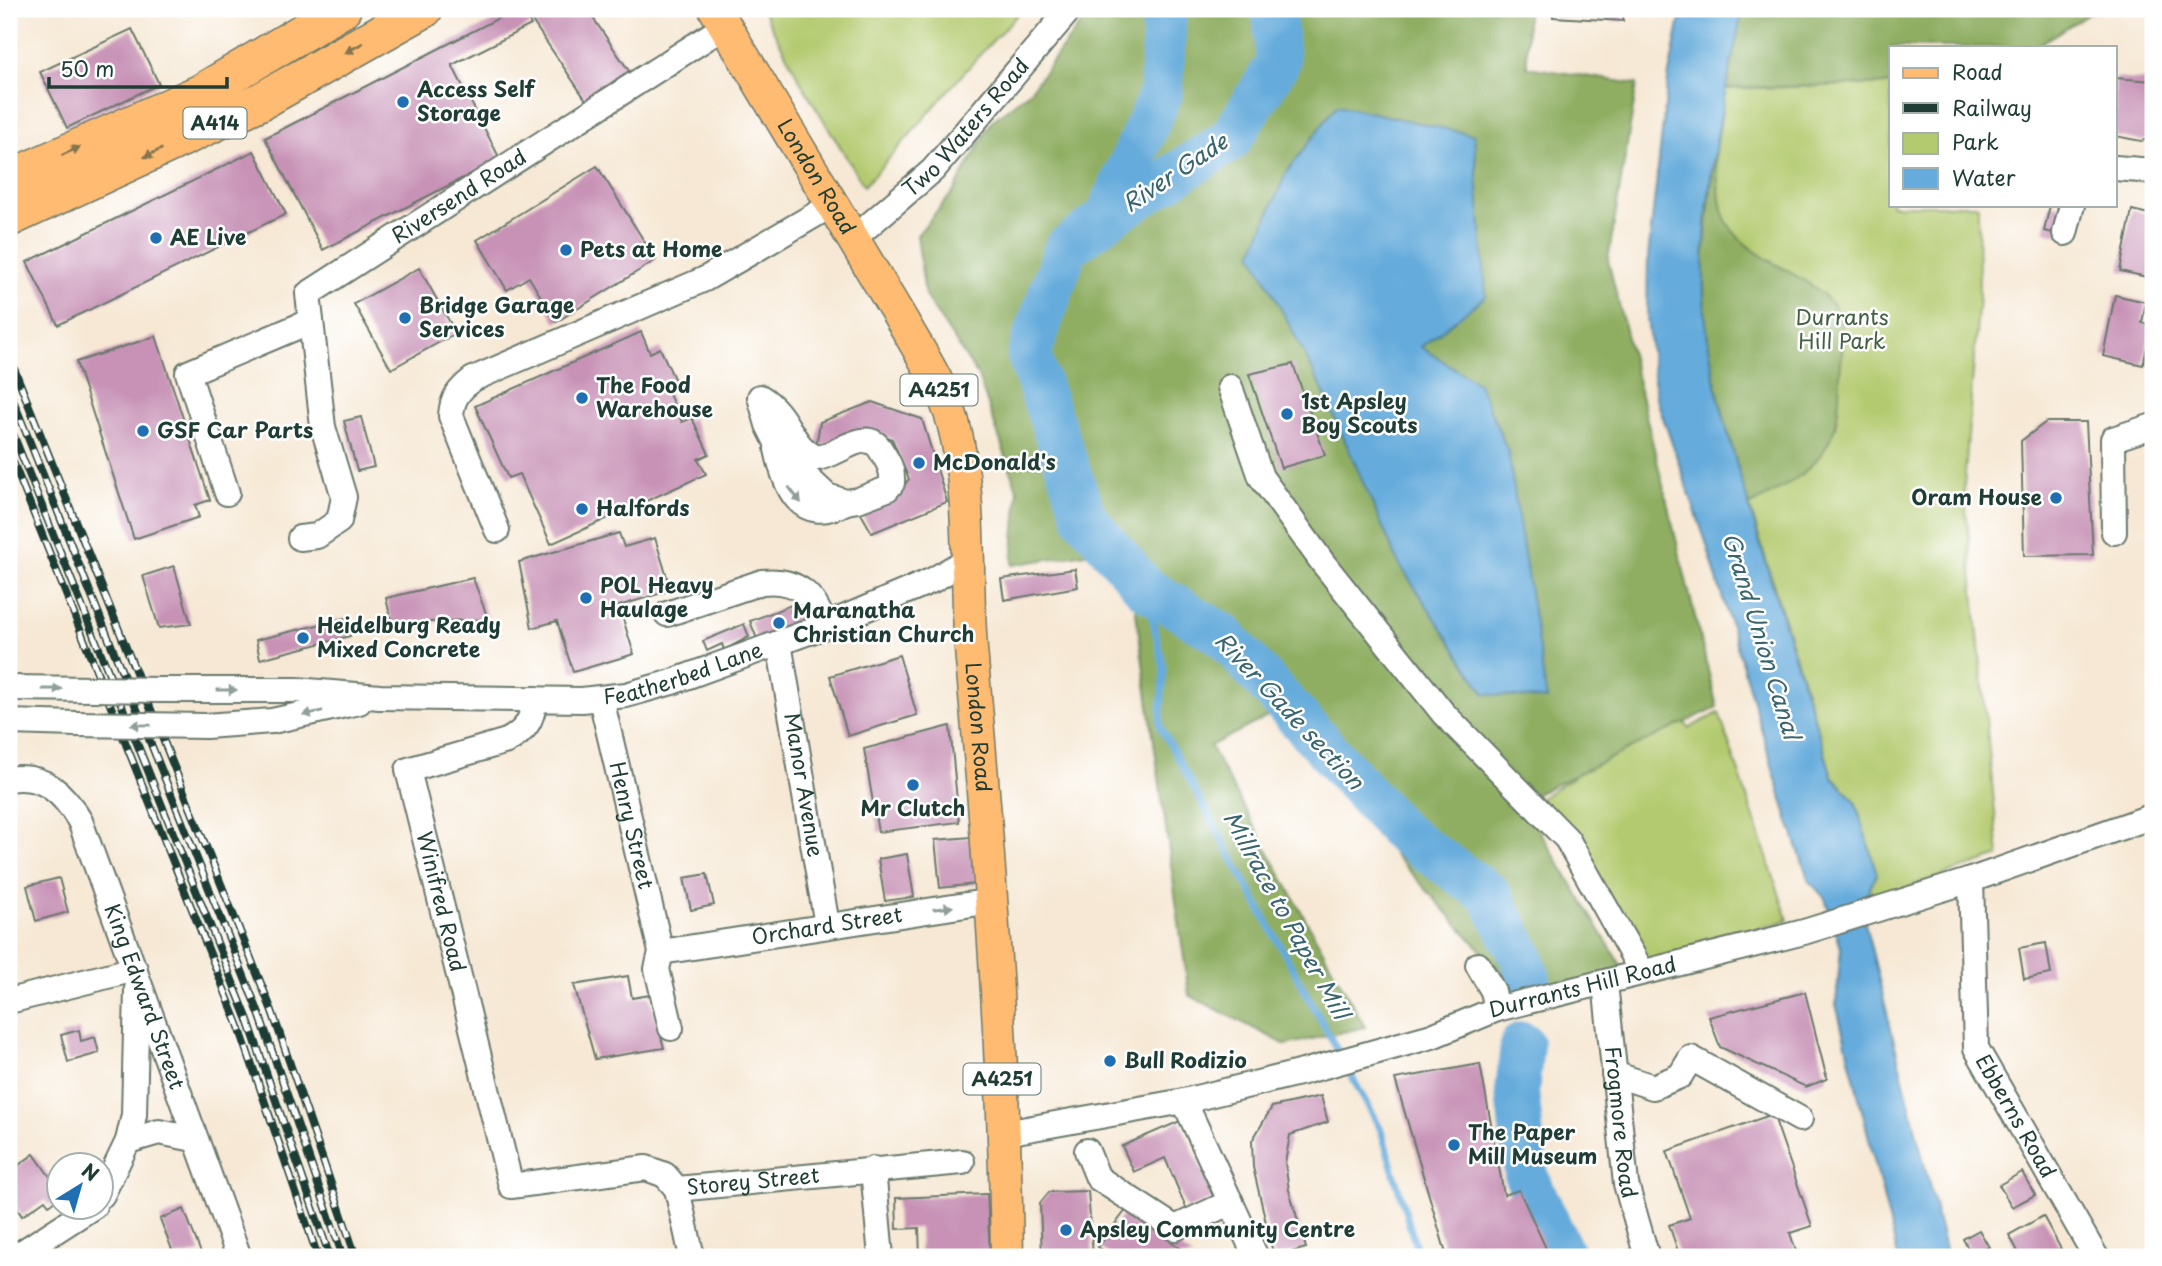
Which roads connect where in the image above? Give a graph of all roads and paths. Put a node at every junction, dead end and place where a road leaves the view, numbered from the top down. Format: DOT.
graph roads {
  1 [pos="342,9"];
  2 [pos="424,9"];
  3 [pos="1070,9"];
  4 [pos="720,17"];
  5 [pos="2116,169"];
  6 [pos="2153,171"];
  7 [pos="9,179"];
  8 [pos="832,205"];
  9 [pos="2072,206"];
  10 [pos="9,218"];
  11 [pos="2065,233"];
  12 [pos="853,239"];
  13 [pos="311,321"];
  14 [pos="1230,387"];
  15 [pos="2153,426"];
  16 [pos="775,442"];
  17 [pos="227,493"];
  18 [pos="497,530"];
  19 [pos="2114,532"];
  20 [pos="300,538"];
  21 [pos="968,559"];
  22 [pos="667,614"];
  23 [pos="825,626"];
  24 [pos="779,643"];
  25 [pos="9,688"];
  26 [pos="380,697"];
  27 [pos="535,699"];
  28 [pos="601,699"];
  29 [pos="9,722"];
  30 [pos="9,779"];
  31 [pos="2153,816"];
  32 [pos="1971,880"];
  33 [pos="992,901"];
  34 [pos="827,925"];
  35 [pos="661,952"];
  36 [pos="1478,965"];
  37 [pos="136,972"];
  38 [pos="1642,972"];
  39 [pos="1605,983"];
  40 [pos="9,1001"];
  41 [pos="1497,1009"];
  42 [pos="671,1028"];
  43 [pos="1614,1074"];
  44 [pos="1184,1101"];
  45 [pos="1800,1119"];
  46 [pos="1005,1133"];
  47 [pos="194,1139"];
  48 [pos="128,1141"];
  49 [pos="1087,1151"];
  50 [pos="962,1162"];
  51 [pos="116,1166"];
  52 [pos="873,1169"];
  53 [pos="511,1186"];
  54 [pos="677,1189"];
  55 [pos="1231,1202"];
  56 [pos="72,1220"];
  57 [pos="15,1257"];
  58 [pos="239,1257"];
  59 [pos="692,1257"];
  60 [pos="881,1257"];
  61 [pos="1007,1257"];
  62 [pos="1256,1257"];
  63 [pos="1647,1257"];
  64 [pos="2096,1257"];
  7 -- 1 [label="highway, A414, one-way"];
  2 -- 10 [label="highway, A414, one-way"];
  3 -- 12 [label="street, Two Waters Road"];
  4 -- 8 [label="main road, London Road / A4251"];
  4 -- 13 [label="street, Riversend Road"];
  5 -- 6 [label="street"];
  8 -- 12 [label="main road, London Road / A4251"];
  8 -- 18 [label="street"];
  9 -- 11 [label="street"];
  12 -- 21 [label="main road, London Road / A4251"];
  13 -- 17 [label="street"];
  13 -- 20 [label="street, Riversend Road"];
  14 -- 38 [label="street"];
  15 -- 19 [label="street"];
  16 -- 16 [label="street, one-way"];
  21 -- 23 [label="street, Featherbed Lane"];
  21 -- 33 [label="main road, London Road / A4251"];
  22 -- 23 [label="street"];
  23 -- 24 [label="street, Featherbed Lane"];
  24 -- 28 [label="street, Featherbed Lane"];
  24 -- 34 [label="street, Manor Avenue"];
  25 -- 26 [label="street, Featherbed Lane, one-way, bridge"];
  26 -- 27 [label="street, Featherbed Lane"];
  26 -- 29 [label="street, Featherbed Lane, one-way, bridge"];
  27 -- 28 [label="street, Featherbed Lane"];
  27 -- 53 [label="street, Winifred Road"];
  28 -- 35 [label="street, Henry Street"];
  30 -- 37 [label="street, King Edward Street"];
  31 -- 32 [label="street, Durrants Hill Road"];
  32 -- 38 [label="street, Durrants Hill Road"];
  32 -- 64 [label="street, Ebberns Road"];
  34 -- 33 [label="street, Orchard Street, one-way"];
  33 -- 46 [label="main road, London Road / A4251"];
  34 -- 35 [label="street, Orchard Street"];
  35 -- 42 [label="street, Henry Street"];
  36 -- 41 [label="street"];
  37 -- 40 [label="street"];
  37 -- 47 [label="street, King Edward Street"];
  37 -- 48 [label="street"];
  38 -- 39 [label="street, Durrants Hill Road"];
  39 -- 41 [label="street, Durrants Hill Road"];
  39 -- 43 [label="street, Frogmore Road"];
  41 -- 44 [label="street, Durrants Hill Road"];
  43 -- 45 [label="street"];
  43 -- 63 [label="street, Frogmore Road"];
  44 -- 46 [label="street, Durrants Hill Road"];
  44 -- 55 [label="street"];
  46 -- 61 [label="main road, London Road / A4251"];
  47 -- 48 [label="street"];
  47 -- 58 [label="street, King Edward Street"];
  48 -- 51 [label="street"];
  49 -- 55 [label="street"];
  50 -- 52 [label="street, Storey Street"];
  52 -- 54 [label="street, Storey Street"];
  52 -- 60 [label="street"];
  53 -- 54 [label="street, Storey Street"];
  54 -- 59 [label="street"];
  55 -- 62 [label="street"];
  56 -- 57 [label="street"];
}
